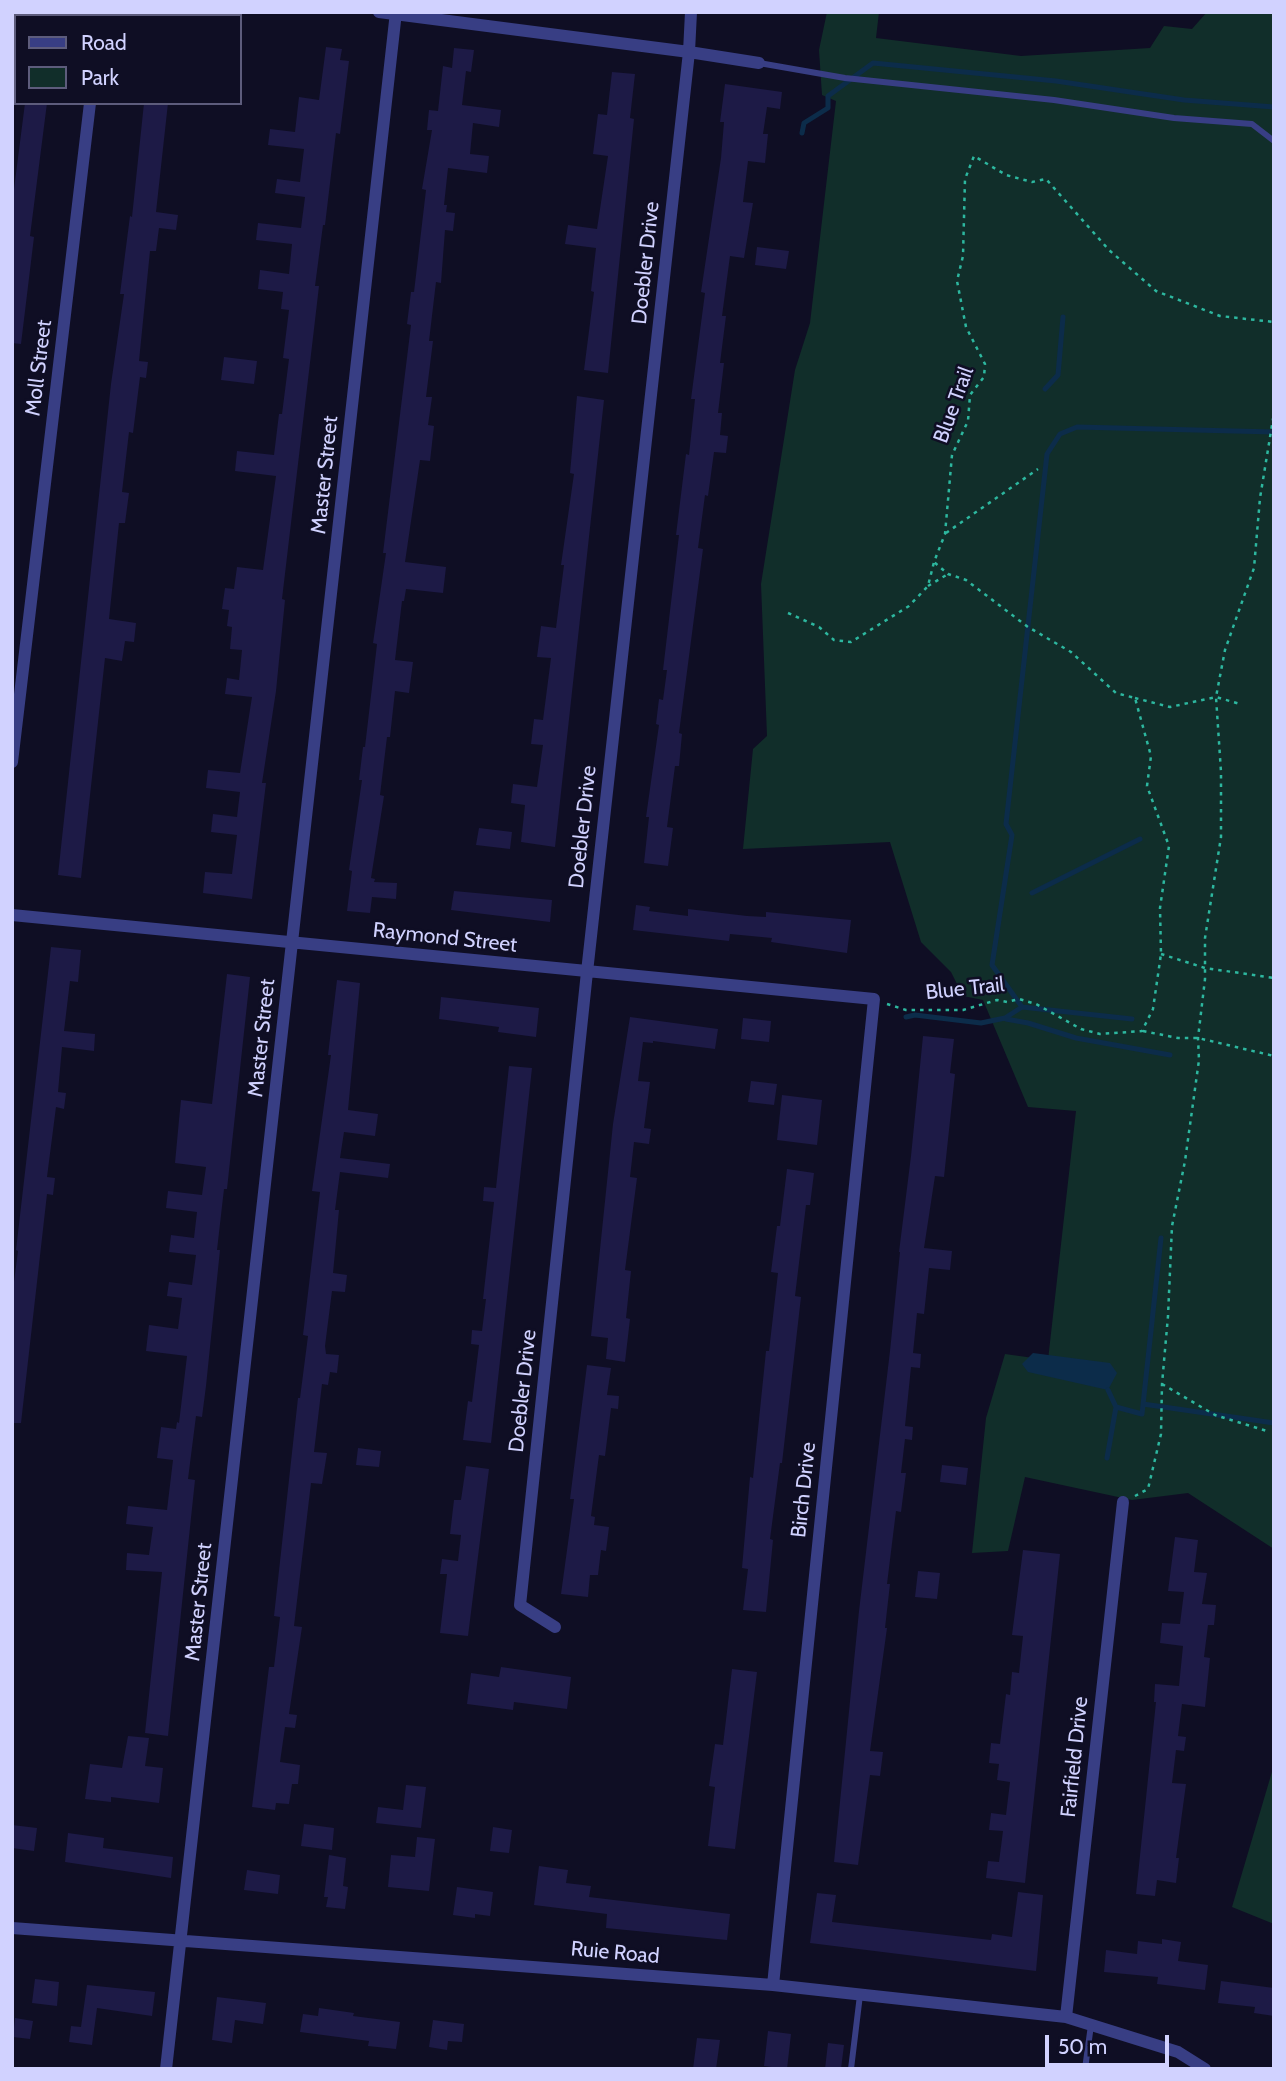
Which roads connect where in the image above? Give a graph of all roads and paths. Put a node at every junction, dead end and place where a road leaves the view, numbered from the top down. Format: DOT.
graph roads {
  1 [pos="379,12"];
  2 [pos="691,12"];
  3 [pos="396,13"];
  4 [pos="689,52"];
  5 [pos="759,63"];
  6 [pos="90,105"];
  7 [pos="1274,141"];
  8 [pos="1274,322"];
  9 [pos="1274,413"];
  10 [pos="1038,469"];
  11 [pos="945,534"];
  12 [pos="934,562"];
  13 [pos="948,574"];
  14 [pos="928,586"];
  15 [pos="788,613"];
  16 [pos="1216,697"];
  17 [pos="1135,698"];
  18 [pos="1240,704"];
  19 [pos="12,762"];
  20 [pos="12,915"];
  21 [pos="292,942"];
  22 [pos="1161,954"];
  23 [pos="1205,968"];
  24 [pos="587,972"];
  25 [pos="1274,978"];
  26 [pos="874,999"];
  27 [pos="1142,1031"];
  28 [pos="1198,1038"];
  29 [pos="1274,1056"];
  30 [pos="1162,1384"];
  31 [pos="1270,1432"];
  32 [pos="1123,1502"];
  33 [pos="555,1627"];
  34 [pos="12,1928"];
  35 [pos="180,1941"];
  36 [pos="773,1985"];
  37 [pos="860,1995"];
  38 [pos="1066,2017"];
  39 [pos="1091,2025"];
  40 [pos="166,2069"];
  41 [pos="851,2069"];
  42 [pos="1085,2069"];
  43 [pos="1205,2069"];
  1 -- 3 [label="street"];
  2 -- 4 [label="street, Doebler Drive"];
  3 -- 4 [label="street"];
  3 -- 21 [label="street, Master Street"];
  4 -- 5 [label="street"];
  4 -- 24 [label="street, Doebler Drive"];
  5 -- 7 [label="lane"];
  6 -- 19 [label="street, Moll Street"];
  8 -- 11 [label="path, Blue Trail"];
  9 -- 16 [label="path"];
  10 -- 11 [label="path"];
  11 -- 12 [label="path, Blue Trail"];
  12 -- 13 [label="path"];
  12 -- 14 [label="path, Blue Trail"];
  13 -- 14 [label="path"];
  13 -- 17 [label="path"];
  14 -- 15 [label="path"];
  16 -- 17 [label="path"];
  16 -- 18 [label="path"];
  16 -- 23 [label="path"];
  17 -- 22 [label="path"];
  20 -- 21 [label="street, Raymond Street"];
  21 -- 24 [label="street, Raymond Street"];
  21 -- 35 [label="street, Master Street"];
  22 -- 23 [label="path"];
  22 -- 27 [label="path"];
  23 -- 25 [label="path"];
  23 -- 28 [label="path"];
  24 -- 26 [label="street, Raymond Street"];
  24 -- 33 [label="street, Doebler Drive"];
  26 -- 27 [label="path, Blue Trail"];
  26 -- 36 [label="street, Birch Drive"];
  27 -- 28 [label="path, Blue Trail"];
  28 -- 29 [label="path, Blue Trail"];
  28 -- 30 [label="path"];
  30 -- 31 [label="path"];
  30 -- 32 [label="path"];
  32 -- 38 [label="street, Fairfield Drive"];
  34 -- 35 [label="street, Ruie Road"];
  35 -- 36 [label="street, Ruie Road"];
  35 -- 40 [label="street, Master Street"];
  36 -- 37 [label="street, Ruie Road"];
  37 -- 38 [label="street, Ruie Road"];
  37 -- 41 [label="lane"];
  38 -- 39 [label="street, Ruie Road"];
  39 -- 42 [label="lane"];
  39 -- 43 [label="street, Ruie Road"];
}
